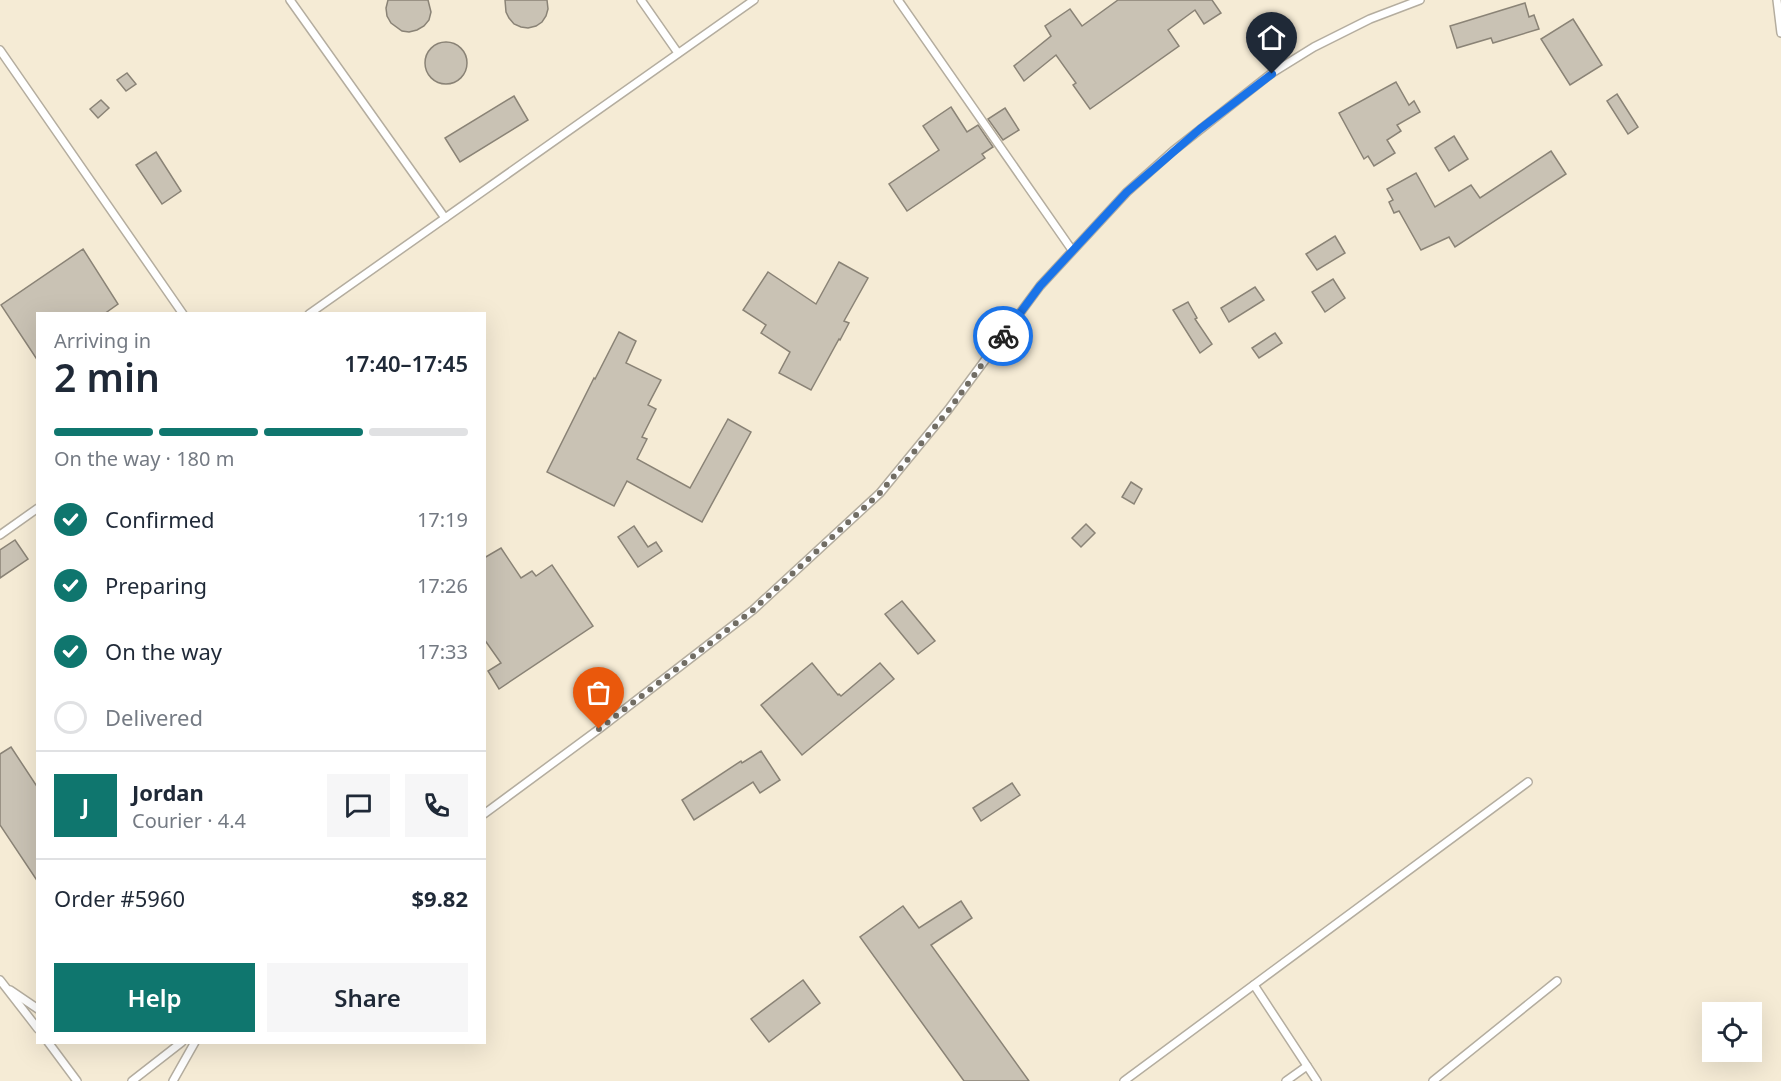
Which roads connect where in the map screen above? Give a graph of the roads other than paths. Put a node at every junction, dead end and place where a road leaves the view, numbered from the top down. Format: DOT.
graph roads {
  1 [pos="290,0"];
  2 [pos="641,0"];
  3 [pos="754,0"];
  4 [pos="898,0"];
  5 [pos="1420,0"];
  6 [pos="1768,0"];
  7 [pos="1778,2"];
  8 [pos="1781,33"];
  9 [pos="0,50"];
  10 [pos="678,53"];
  11 [pos="445,218"];
  12 [pos="1072,250"];
  13 [pos="182,312"];
  14 [pos="312,312"];
  15 [pos="36,509"];
  16 [pos="0,535"];
  17 [pos="1528,782"];
  18 [pos="486,813"];
  19 [pos="1557,981"];
  20 [pos="2,983"];
  21 [pos="1254,985"];
  22 [pos="36,1008"];
  23 [pos="36,1026"];
  24 [pos="49,1044"];
  25 [pos="179,1044"];
  26 [pos="194,1044"];
  27 [pos="1306,1066"];
  28 [pos="77,1081"];
  29 [pos="132,1081"];
  30 [pos="173,1081"];
  31 [pos="1124,1081"];
  32 [pos="1286,1081"];
  33 [pos="1317,1081"];
  34 [pos="1433,1081"];
  1 -- 11 [label="lane"];
  2 -- 10 [label="lane"];
  3 -- 10 [label="lane"];
  4 -- 12 [label="lane"];
  5 -- 12 [label="lane"];
  6 -- 7 [label="lane"];
  7 -- 8 [label="lane"];
  9 -- 13 [label="lane"];
  10 -- 11 [label="lane"];
  11 -- 14 [label="lane"];
  12 -- 18 [label="lane"];
  15 -- 16 [label="lane"];
  17 -- 21 [label="lane"];
  19 -- 34 [label="lane"];
  20 -- 22 [label="lane"];
  20 -- 23 [label="lane"];
  21 -- 27 [label="lane"];
  21 -- 31 [label="lane"];
  24 -- 28 [label="lane"];
  25 -- 29 [label="lane"];
  26 -- 30 [label="lane"];
  27 -- 32 [label="lane"];
  27 -- 33 [label="lane"];
}
